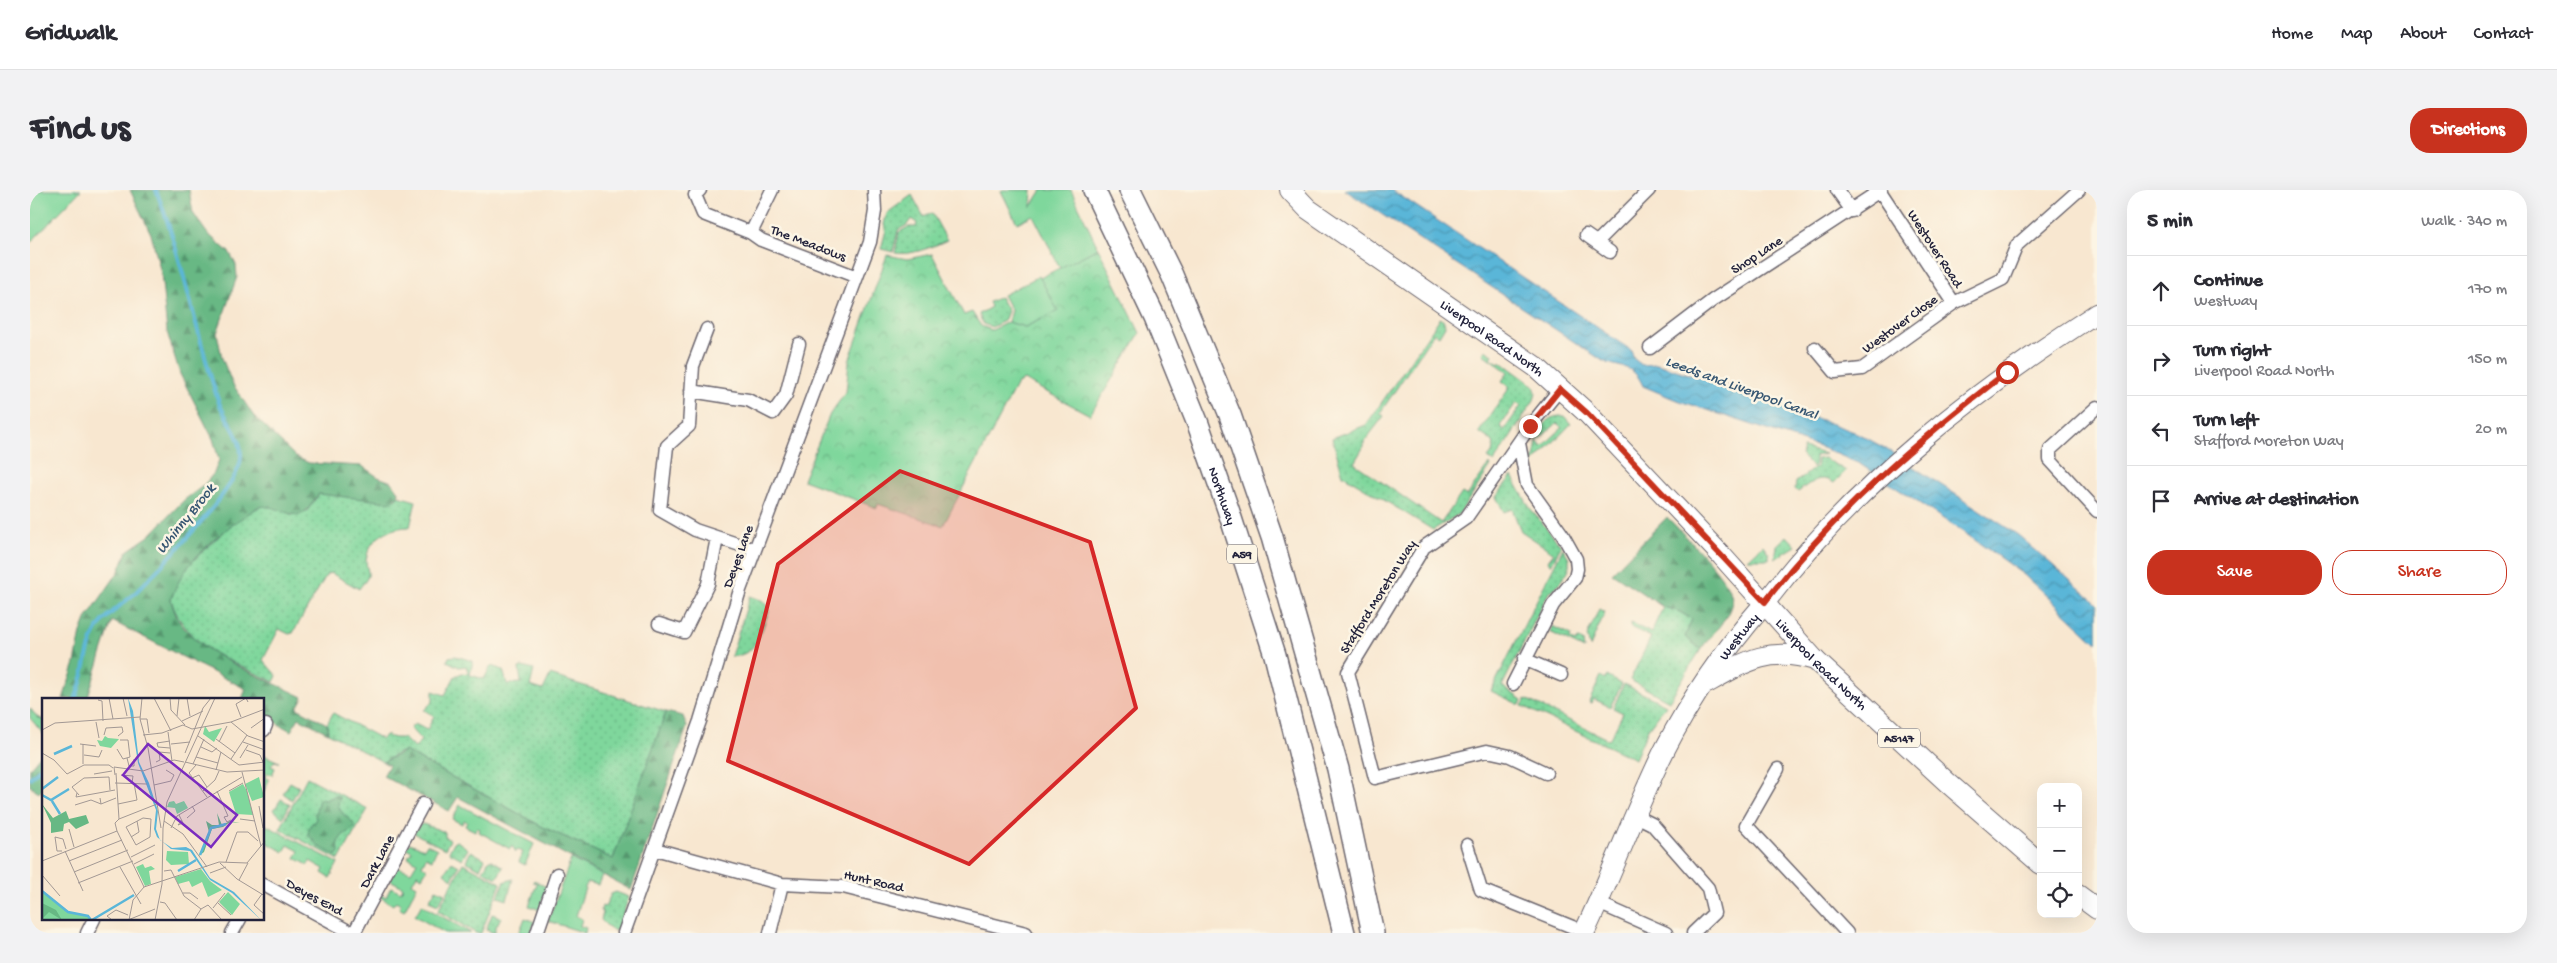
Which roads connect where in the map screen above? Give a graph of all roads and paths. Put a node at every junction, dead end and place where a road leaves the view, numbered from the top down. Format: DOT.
graph roads {
  1 [pos="700,190"];
  2 [pos="772,190"];
  3 [pos="874,190"];
  4 [pos="1094,190"];
  5 [pos="1130,190"];
  6 [pos="1290,190"];
  7 [pos="1649,190"];
  8 [pos="1837,190"];
  9 [pos="1881,190"];
  10 [pos="2079,190"];
  11 [pos="1852,211"];
  12 [pos="751,233"];
  13 [pos="1610,252"];
  14 [pos="857,277"];
  15 [pos="1954,303"];
  16 [pos="2097,313"];
  17 [pos="707,329"];
  18 [pos="799,344"];
  19 [pos="1650,348"];
  20 [pos="1815,348"];
  21 [pos="1560,389"];
  22 [pos="691,391"];
  23 [pos="2097,407"];
  24 [pos="1518,443"];
  25 [pos="2097,511"];
  26 [pos="717,538"];
  27 [pos="755,550"];
  28 [pos="1765,602"];
  29 [pos="659,624"];
  30 [pos="1524,659"];
  31 [pos="1815,660"];
  32 [pos="1561,676"];
  33 [pos="1512,684"];
  34 [pos="1703,684"];
  35 [pos="1778,769"];
  36 [pos="1546,773"];
  37 [pos="423,804"];
  38 [pos="1636,816"];
  39 [pos="1466,845"];
  40 [pos="655,849"];
  41 [pos="2037,861"];
  42 [pos="557,874"];
  43 [pos="782,884"];
  44 [pos="265,886"];
  45 [pos="2082,897"];
  46 [pos="1598,903"];
  47 [pos="2097,909"];
  48 [pos="94,920"];
  49 [pos="239,920"];
  50 [pos="1584,932"];
  51 [pos="87,933"];
  52 [pos="232,933"];
  53 [pos="353,933"];
  54 [pos="537,933"];
  55 [pos="624,933"];
  56 [pos="770,933"];
  57 [pos="1026,933"];
  58 [pos="1344,933"];
  59 [pos="1373,933"];
  60 [pos="1666,933"];
  61 [pos="1692,933"];
  62 [pos="1847,933"];
  1 -- 12 [label="street, The Meadows"];
  2 -- 12 [label="street, The Meadows"];
  3 -- 14 [label="street, Deyes Lane"];
  4 -- 58 [label="highway, Northway / A59"];
  5 -- 59 [label="highway, A59"];
  6 -- 21 [label="main road, Liverpool Road North / A5147"];
  7 -- 13 [label="street"];
  8 -- 11 [label="street"];
  9 -- 11 [label="street, Shop Lane"];
  9 -- 15 [label="street, Westover Road"];
  10 -- 15 [label="street, Westover Road"];
  11 -- 19 [label="street, Shop Lane"];
  12 -- 14 [label="street, The Meadows"];
  14 -- 27 [label="street, Deyes Lane"];
  15 -- 20 [label="street, Westover Close"];
  16 -- 28 [label="main road, Westway"];
  17 -- 22 [label="street"];
  18 -- 22 [label="street"];
  21 -- 24 [label="street, Stafford Moreton Way"];
  21 -- 28 [label="main road, Liverpool Road North / A5147"];
  22 -- 26 [label="street"];
  23 -- 25 [label="street"];
  24 -- 30 [label="street"];
  24 -- 36 [label="street, Stafford Moreton Way"];
  26 -- 27 [label="street"];
  26 -- 29 [label="street"];
  27 -- 40 [label="street, Deyes Lane"];
  28 -- 31 [label="main road, Liverpool Road North / A5147"];
  28 -- 34 [label="main road, Westway"];
  30 -- 32 [label="street"];
  30 -- 33 [label="street"];
  31 -- 34 [label="main road"];
  31 -- 41 [label="main road, Liverpool Road North / A5147"];
  34 -- 38 [label="main road, Westway"];
  35 -- 62 [label="street"];
  37 -- 53 [label="street, Dark Lane"];
  38 -- 46 [label="main road, Westway"];
  38 -- 61 [label="street"];
  39 -- 50 [label="street"];
  40 -- 43 [label="street, Hunt Road"];
  40 -- 55 [label="street, Deyes Lane"];
  42 -- 54 [label="street"];
  43 -- 56 [label="street"];
  43 -- 57 [label="street, Hunt Road"];
  44 -- 53 [label="street, Deyes End"];
  45 -- 47 [label="main road"];
  46 -- 50 [label="main road, Westway"];
  46 -- 60 [label="street"];
  48 -- 51 [label="street"];
  49 -- 52 [label="street"];
}
